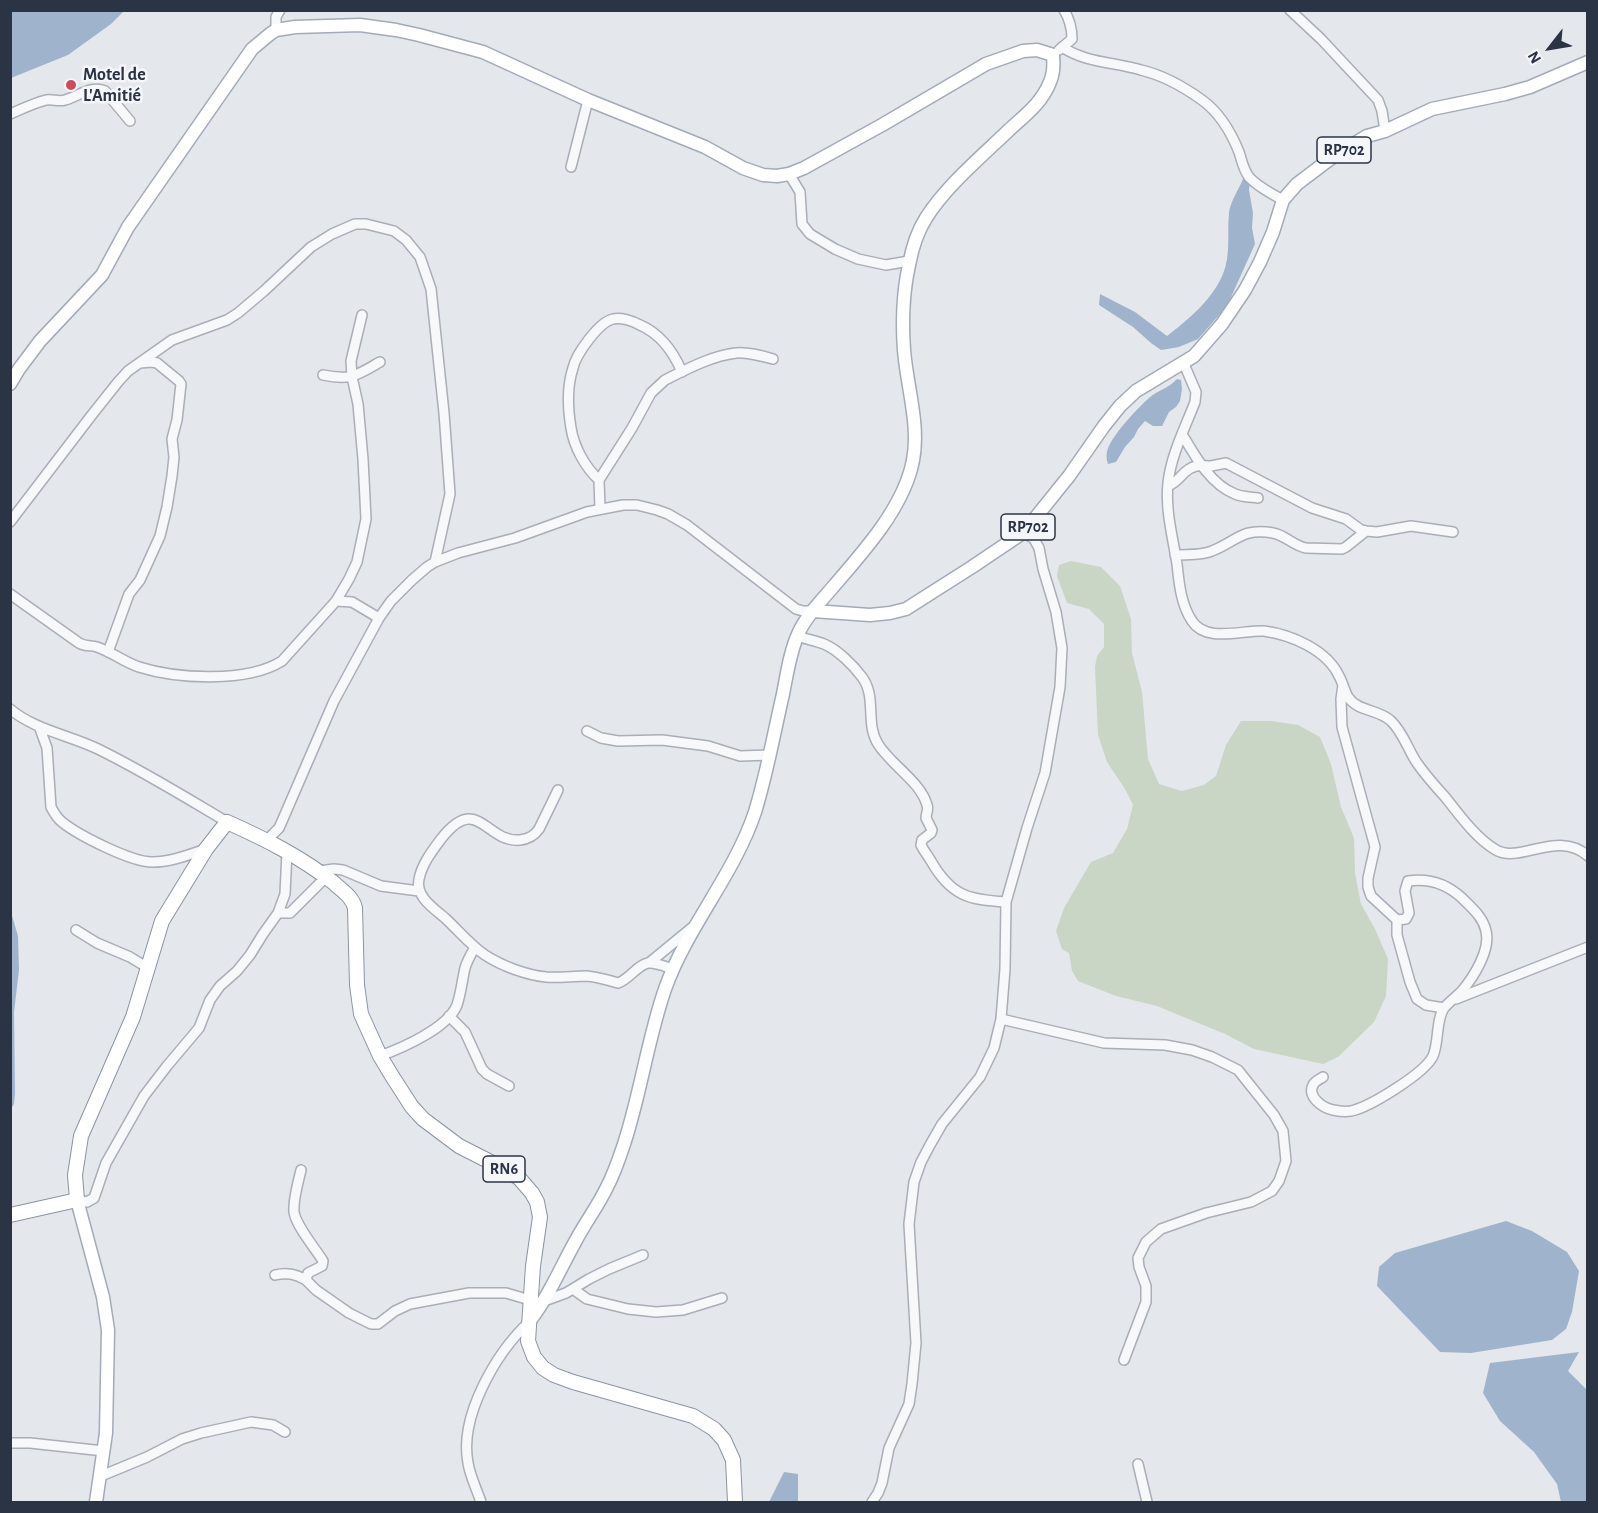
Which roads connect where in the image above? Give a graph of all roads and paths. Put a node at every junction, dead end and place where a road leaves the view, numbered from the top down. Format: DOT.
graph roads {
  1 [pos="280,10"];
  2 [pos="1290,10"];
  3 [pos="1068,13"];
  4 [pos="276,30"];
  5 [pos="1057,51"];
  6 [pos="1587,62"];
  7 [pos="588,100"];
  8 [pos="10,114"];
  9 [pos="130,121"];
  10 [pos="1385,131"];
  11 [pos="571,167"];
  12 [pos="789,174"];
  13 [pos="1283,200"];
  14 [pos="909,261"];
  15 [pos="362,315"];
  16 [pos="773,359"];
  17 [pos="380,362"];
  18 [pos="138,363"];
  19 [pos="1184,364"];
  20 [pos="682,372"];
  21 [pos="323,375"];
  22 [pos="352,377"];
  23 [pos="10,384"];
  24 [pos="1182,434"];
  25 [pos="1201,465"];
  26 [pos="599,480"];
  27 [pos="1168,486"];
  28 [pos="1258,498"];
  29 [pos="600,509"];
  30 [pos="10,522"];
  31 [pos="1366,531"];
  32 [pos="1024,532"];
  33 [pos="1453,532"];
  34 [pos="1175,555"];
  35 [pos="435,562"];
  36 [pos="342,589"];
  37 [pos="10,594"];
  38 [pos="336,601"];
  39 [pos="352,602"];
  40 [pos="813,611"];
  41 [pos="379,618"];
  42 [pos="797,636"];
  43 [pos="108,652"];
  44 [pos="1343,686"];
  45 [pos="10,709"];
  46 [pos="39,726"];
  47 [pos="588,731"];
  48 [pos="770,755"];
  49 [pos="558,790"];
  50 [pos="227,822"];
  51 [pos="267,840"];
  52 [pos="206,849"];
  53 [pos="286,851"];
  54 [pos="1587,856"];
  55 [pos="322,874"];
  56 [pos="419,891"];
  57 [pos="1006,902"];
  58 [pos="278,913"];
  59 [pos="1397,920"];
  60 [pos="698,922"];
  61 [pos="76,930"];
  62 [pos="475,947"];
  63 [pos="1587,947"];
  64 [pos="649,963"];
  65 [pos="148,968"];
  66 [pos="673,969"];
  67 [pos="1454,1000"];
  68 [pos="1444,1008"];
  69 [pos="449,1016"];
  70 [pos="1001,1018"];
  71 [pos="380,1056"];
  72 [pos="1323,1077"];
  73 [pos="509,1086"];
  74 [pos="301,1170"];
  75 [pos="77,1200"];
  76 [pos="10,1215"];
  77 [pos="644,1255"];
  78 [pos="275,1275"];
  79 [pos="306,1280"];
  80 [pos="573,1289"];
  81 [pos="722,1298"];
  82 [pos="537,1300"];
  83 [pos="529,1322"];
  84 [pos="1124,1360"];
  85 [pos="285,1432"];
  86 [pos="10,1443"];
  87 [pos="104,1451"];
  88 [pos="1138,1464"];
  89 [pos="101,1476"];
  90 [pos="482,1501"];
  91 [pos="96,1503"];
  92 [pos="735,1503"];
  93 [pos="872,1503"];
  94 [pos="1148,1503"];
  1 -- 4 [label="street"];
  2 -- 10 [label="street"];
  3 -- 5 [label="street"];
  4 -- 7 [label="main road"];
  4 -- 23 [label="main road"];
  5 -- 12 [label="main road"];
  5 -- 13 [label="street"];
  5 -- 14 [label="main road"];
  6 -- 10 [label="main road, RP702"];
  7 -- 11 [label="street"];
  7 -- 12 [label="main road"];
  8 -- 9 [label="street"];
  10 -- 13 [label="main road, RP702"];
  12 -- 14 [label="street"];
  13 -- 19 [label="main road, RP702"];
  14 -- 40 [label="main road"];
  15 -- 22 [label="street"];
  16 -- 20 [label="street"];
  17 -- 22 [label="street"];
  18 -- 30 [label="street"];
  18 -- 35 [label="street"];
  18 -- 43 [label="street"];
  19 -- 24 [label="street"];
  19 -- 32 [label="main road, RP702"];
  20 -- 26 [label="street"];
  20 -- 26 [label="street"];
  21 -- 22 [label="street"];
  22 -- 36 [label="street"];
  24 -- 25 [label="street"];
  24 -- 27 [label="street"];
  25 -- 27 [label="street"];
  25 -- 28 [label="street"];
  25 -- 31 [label="street"];
  26 -- 29 [label="street"];
  27 -- 34 [label="street"];
  29 -- 35 [label="street"];
  29 -- 40 [label="street"];
  31 -- 33 [label="street"];
  31 -- 34 [label="street"];
  32 -- 40 [label="main road, RP702"];
  32 -- 57 [label="street"];
  34 -- 44 [label="street"];
  35 -- 41 [label="street"];
  36 -- 38 [label="street"];
  36 -- 39 [label="street"];
  37 -- 43 [label="street"];
  38 -- 39 [label="street"];
  38 -- 43 [label="street"];
  39 -- 41 [label="street"];
  40 -- 42 [label="main road"];
  41 -- 51 [label="street"];
  42 -- 48 [label="main road"];
  42 -- 57 [label="street"];
  44 -- 54 [label="street"];
  44 -- 59 [label="street"];
  45 -- 46 [label="street"];
  46 -- 50 [label="street"];
  46 -- 52 [label="street"];
  47 -- 48 [label="street"];
  48 -- 60 [label="main road"];
  49 -- 56 [label="street"];
  50 -- 51 [label="highway, RN6"];
  50 -- 52 [label="highway"];
  51 -- 53 [label="highway, RN6"];
  52 -- 65 [label="highway"];
  53 -- 55 [label="highway, RN6"];
  53 -- 58 [label="street"];
  55 -- 56 [label="street"];
  55 -- 58 [label="street"];
  55 -- 71 [label="highway, RN6"];
  56 -- 62 [label="street"];
  57 -- 70 [label="street"];
  58 -- 75 [label="street"];
  59 -- 67 [label="street"];
  59 -- 68 [label="street"];
  60 -- 64 [label="street"];
  60 -- 66 [label="main road"];
  61 -- 65 [label="street"];
  62 -- 64 [label="street"];
  62 -- 69 [label="street"];
  63 -- 67 [label="street"];
  64 -- 66 [label="street"];
  65 -- 75 [label="highway"];
  66 -- 82 [label="main road"];
  67 -- 68 [label="street"];
  68 -- 72 [label="street"];
  69 -- 71 [label="street"];
  69 -- 73 [label="street"];
  70 -- 84 [label="street"];
  70 -- 93 [label="street"];
  71 -- 82 [label="highway, RN6"];
  74 -- 79 [label="street"];
  75 -- 76 [label="highway"];
  75 -- 87 [label="main road"];
  77 -- 80 [label="street"];
  78 -- 79 [label="street"];
  79 -- 82 [label="street"];
  80 -- 81 [label="street"];
  80 -- 82 [label="street"];
  82 -- 83 [label="highway, RN6"];
  83 -- 90 [label="street"];
  83 -- 92 [label="highway, RN6"];
  85 -- 89 [label="street"];
  86 -- 87 [label="street"];
  87 -- 89 [label="main road"];
  88 -- 94 [label="street"];
  89 -- 91 [label="main road"];
}
